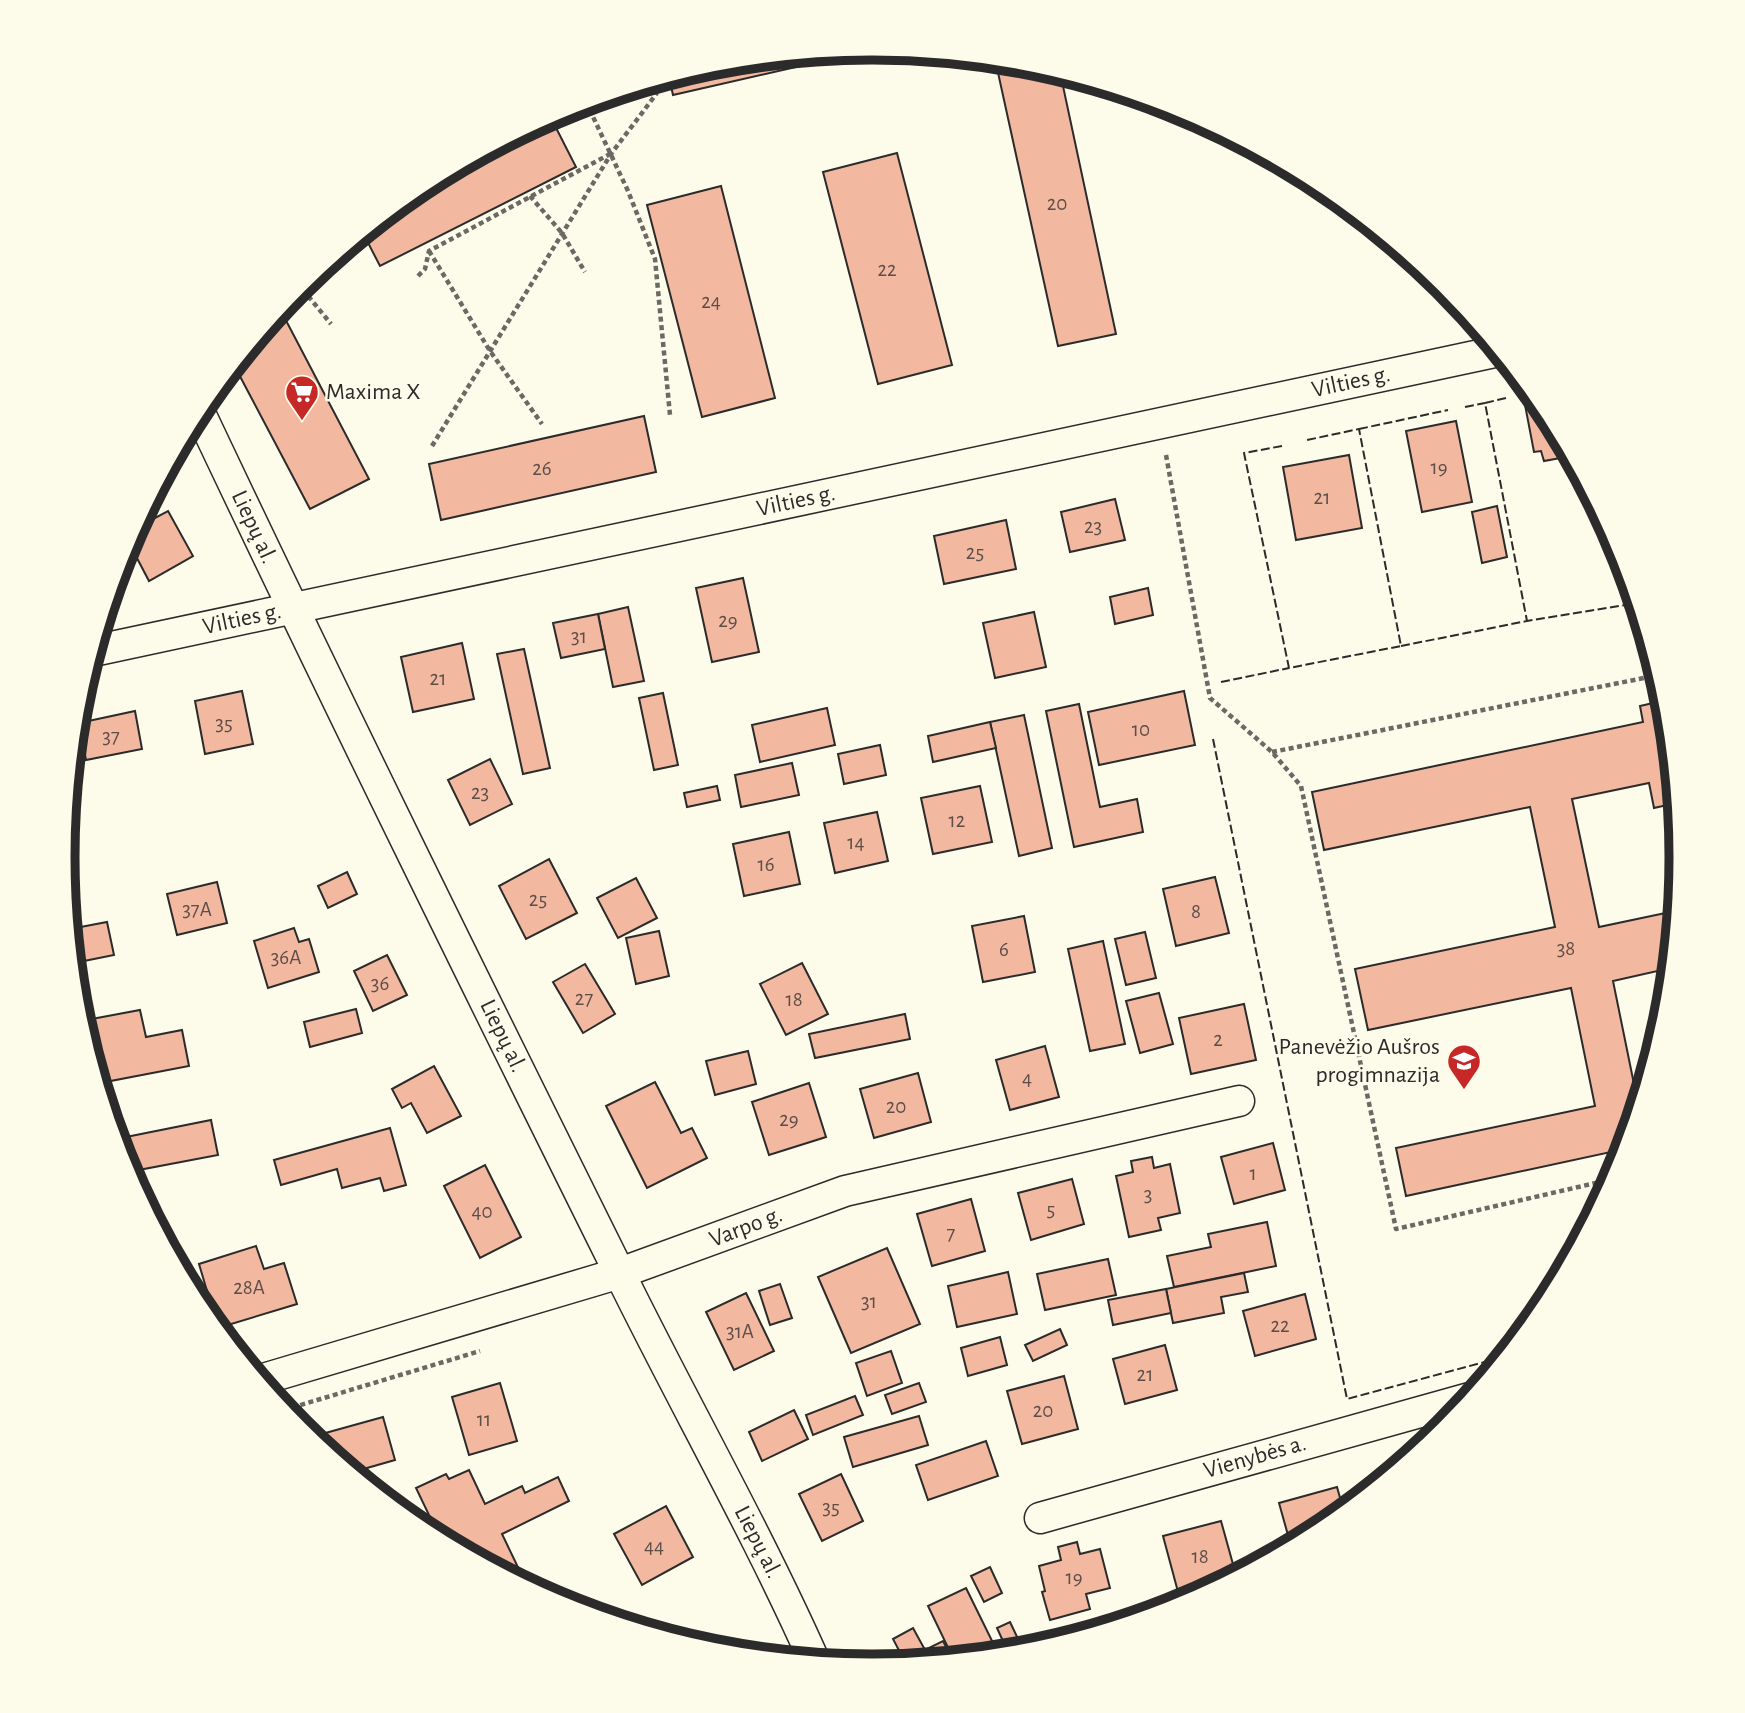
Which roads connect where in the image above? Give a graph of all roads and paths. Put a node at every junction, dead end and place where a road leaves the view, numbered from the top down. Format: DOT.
graph roads {
  1 [pos="657,93"];
  2 [pos="591,112"];
  3 [pos="611,153"];
  4 [pos="530,197"];
  5 [pos="562,233"];
  6 [pos="429,251"];
  7 [pos="585,272"];
  8 [pos="418,276"];
  9 [pos="309,293"];
  10 [pos="331,324"];
  11 [pos="490,351"];
  12 [pos="1490,353"];
  13 [pos="670,415"];
  14 [pos="204,423"];
  15 [pos="1160,423"];
  16 [pos="542,424"];
  17 [pos="432,446"];
  18 [pos="292,608"];
  19 [pos="103,649"];
  20 [pos="1648,677"];
  21 [pos="1272,752"];
  22 [pos="1239,1101"];
  23 [pos="1599,1182"];
  24 [pos="620,1273"];
  25 [pos="491,1348"];
  26 [pos="269,1377"];
  27 [pos="1452,1403"];
  28 [pos="296,1406"];
  29 [pos="1040,1518"];
  30 [pos="810,1651"];
  1 -- 3 [label="path"];
  2 -- 3 [label="path"];
  3 -- 4 [label="path"];
  3 -- 5 [label="path"];
  3 -- 13 [label="path"];
  4 -- 5 [label="path"];
  4 -- 6 [label="path"];
  5 -- 7 [label="path"];
  5 -- 11 [label="path"];
  6 -- 8 [label="path"];
  6 -- 11 [label="path"];
  9 -- 10 [label="path"];
  11 -- 16 [label="path"];
  11 -- 17 [label="path"];
  12 -- 15 [label="street, Vilties g."];
  14 -- 18 [label="street, Liepų al."];
  15 -- 18 [label="street, Vilties g."];
  15 -- 21 [label="path"];
  18 -- 19 [label="street, Vilties g."];
  18 -- 24 [label="street, Liepų al."];
  20 -- 21 [label="path"];
  21 -- 23 [label="path"];
  22 -- 24 [label="street, Varpo g."];
  24 -- 26 [label="street, Varpo g."];
  24 -- 30 [label="street, Liepų al."];
  25 -- 28 [label="path"];
  27 -- 29 [label="street, Vienybės a."];
}
